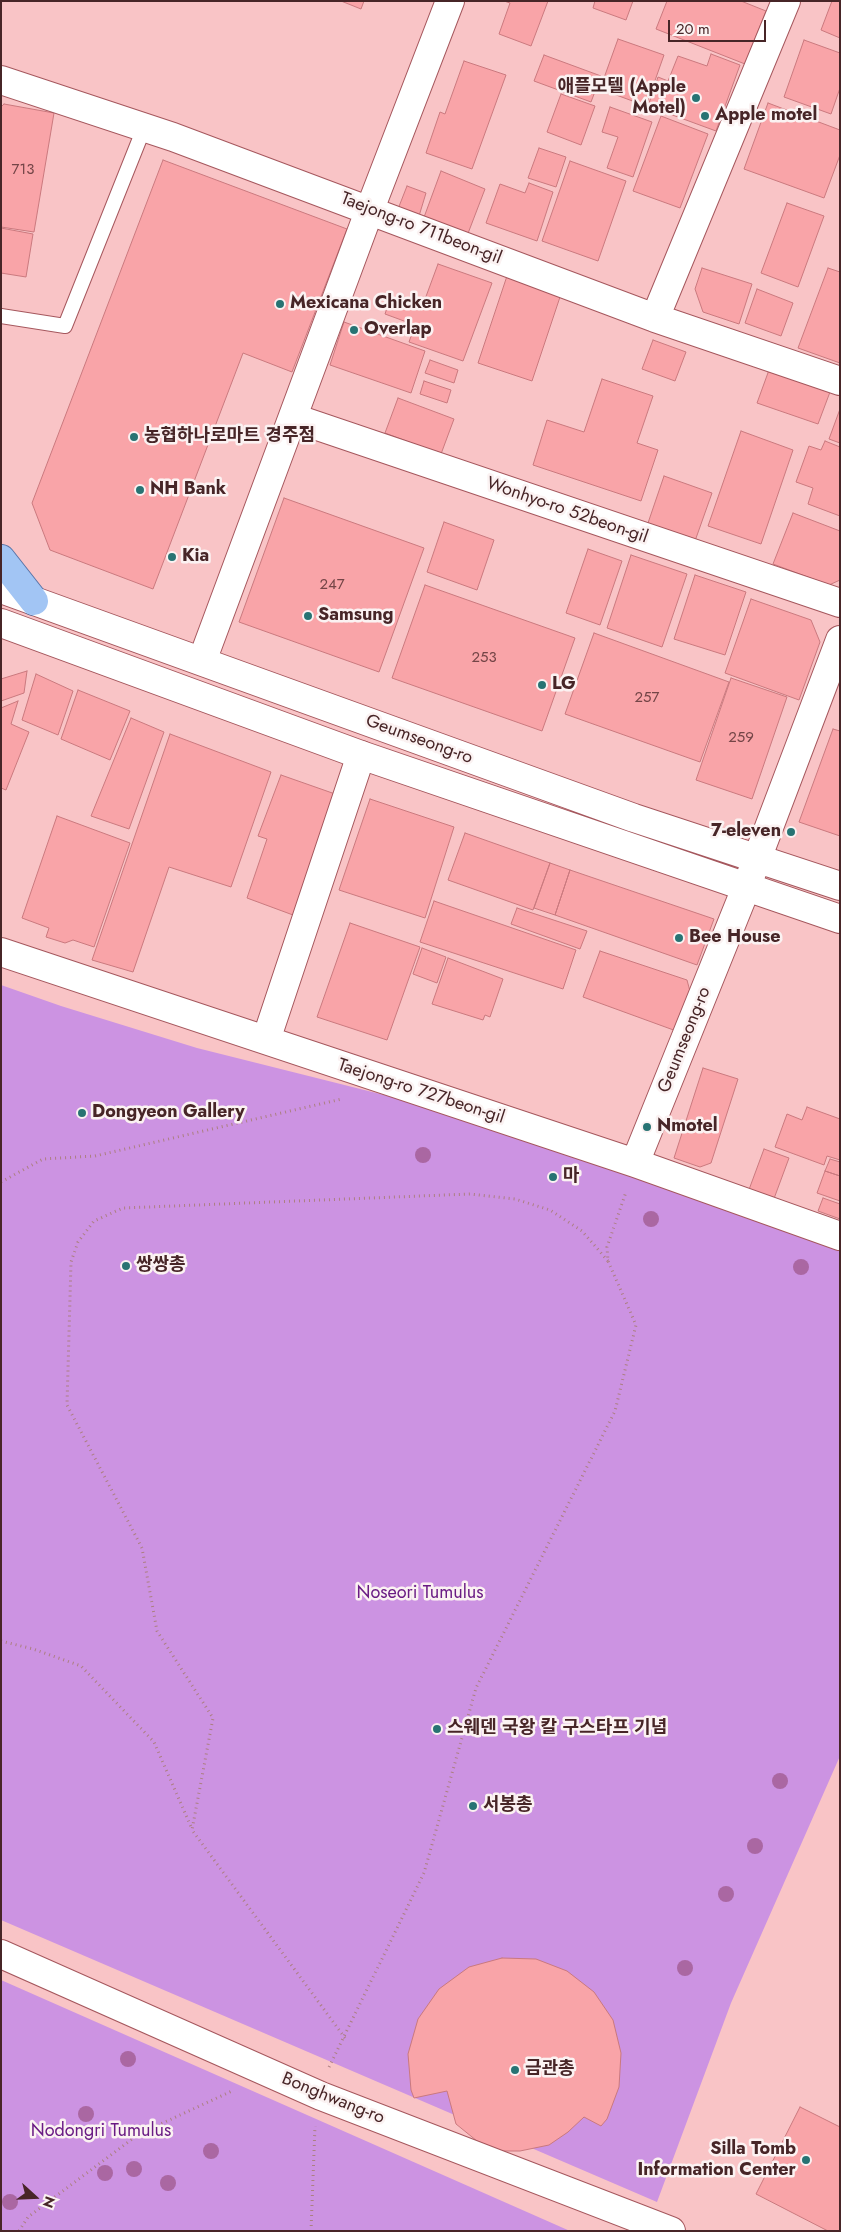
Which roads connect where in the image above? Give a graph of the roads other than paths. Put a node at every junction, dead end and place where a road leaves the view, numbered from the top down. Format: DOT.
graph roads {
  1 [pos="450,1"];
  2 [pos="786,1"];
  3 [pos="1,80"];
  4 [pos="144,128"];
  5 [pos="370,209"];
  6 [pos="1,316"];
  7 [pos="655,318"];
  8 [pos="840,381"];
  9 [pos="294,418"];
  10 [pos="1,559"];
  11 [pos="1,589"];
  12 [pos="34,601"];
  13 [pos="840,603"];
  14 [pos="9,632"];
  15 [pos="840,640"];
  16 [pos="202,661"];
  17 [pos="361,755"];
  18 [pos="756,858"];
  19 [pos="840,886"];
  20 [pos="746,888"];
  21 [pos="840,919"];
  22 [pos="1,952"];
  23 [pos="266,1040"];
  24 [pos="635,1163"];
  25 [pos="840,1236"];
  26 [pos="1,1954"];
  27 [pos="671,2231"];
  1 -- 5 [label="street"];
  2 -- 7 [label="street"];
  3 -- 4 [label="street, Taejong-ro 711beon-gil"];
  4 -- 5 [label="street, Taejong-ro 711beon-gil"];
  4 -- 6 [label="lane"];
  5 -- 7 [label="street, Taejong-ro 711beon-gil"];
  5 -- 9 [label="street"];
  7 -- 8 [label="street, Taejong-ro 711beon-gil"];
  9 -- 13 [label="street, Wonhyo-ro 52beon-gil"];
  9 -- 16 [label="street"];
  10 -- 12 [label="main road"];
  11 -- 12 [label="street, Geumseong-ro"];
  12 -- 16 [label="street, Geumseong-ro"];
  14 -- 17 [label="street, Geumseong-ro"];
  15 -- 18 [label="street"];
  16 -- 18 [label="street, Geumseong-ro"];
  17 -- 20 [label="street, Geumseong-ro"];
  17 -- 23 [label="street, Geumseong-ro"];
  18 -- 19 [label="street, Geumseong-ro"];
  18 -- 20 [label="street"];
  20 -- 21 [label="street, Geumseong-ro"];
  20 -- 24 [label="street, Geumseong-ro"];
  22 -- 23 [label="street, Taejong-ro 727beon-gil"];
  23 -- 24 [label="street, Taejong-ro 727beon-gil"];
  24 -- 25 [label="street, Taejong-ro 727beon-gil"];
  26 -- 27 [label="street, Bonghwang-ro"];
}
